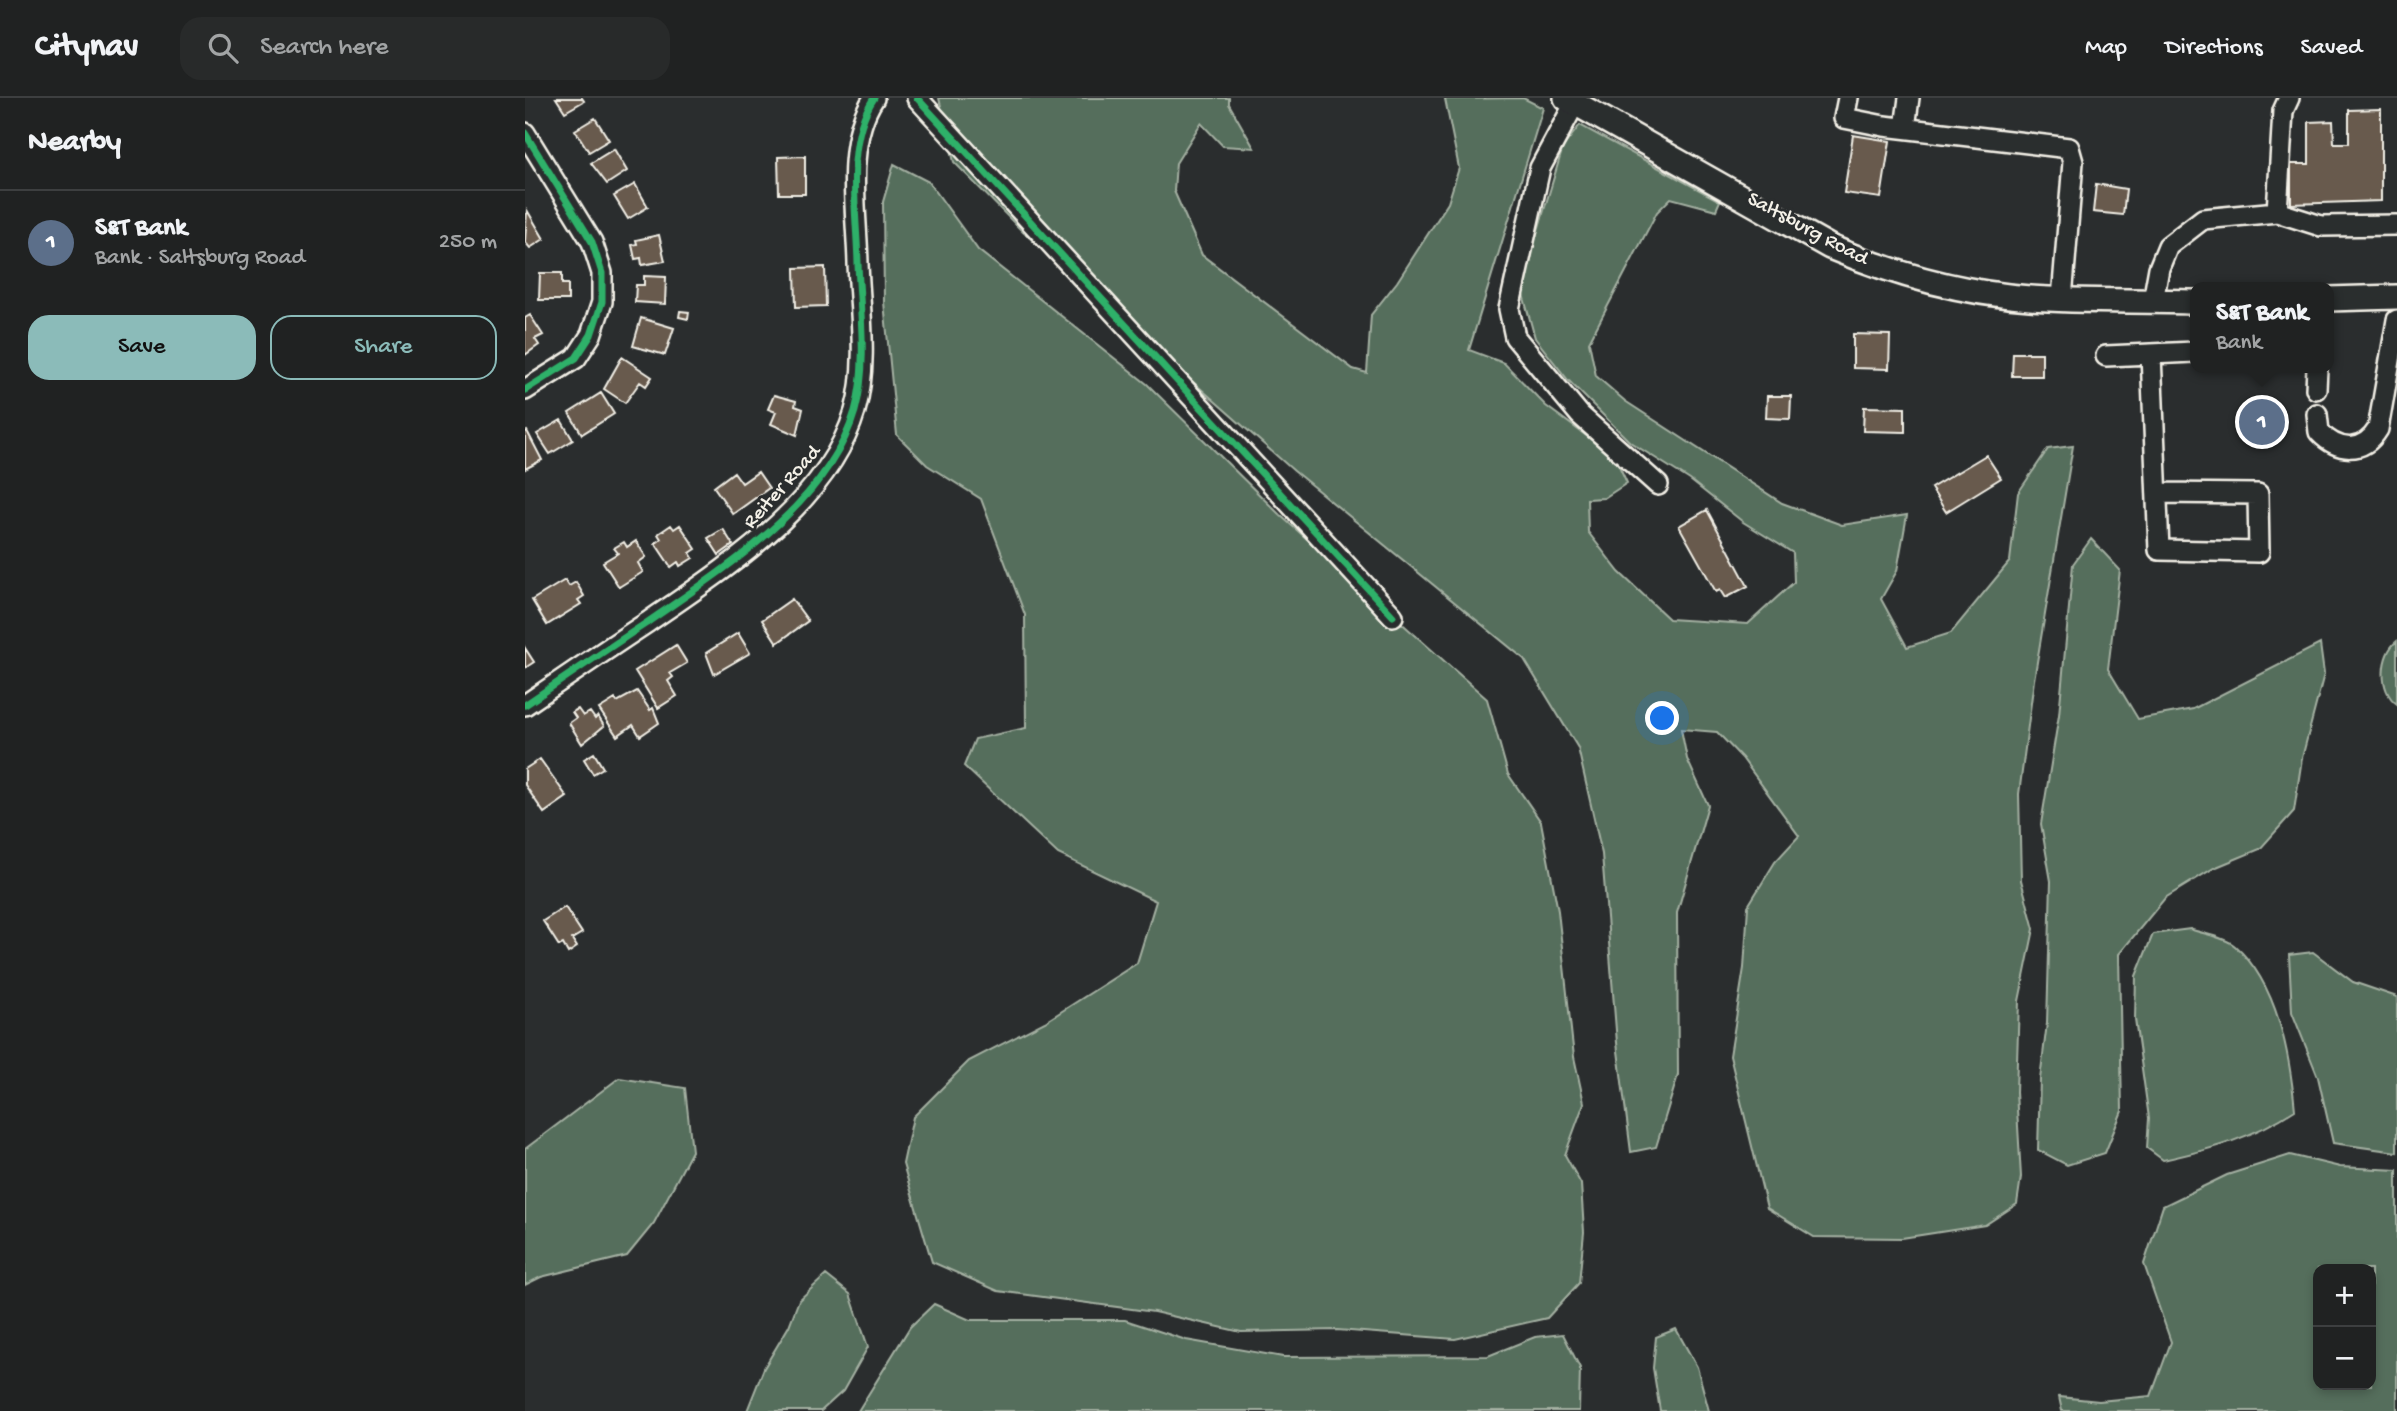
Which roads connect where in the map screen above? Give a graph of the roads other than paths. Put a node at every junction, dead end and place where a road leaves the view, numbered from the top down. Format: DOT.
graph roads {
  1 [pos="874,98"];
  2 [pos="917,98"];
  3 [pos="1848,98"];
  4 [pos="1909,98"];
  5 [pos="2289,98"];
  6 [pos="1570,101"];
  7 [pos="1905,128"];
  8 [pos="525,133"];
  9 [pos="2277,212"];
  10 [pos="2397,225"];
  11 [pos="2397,297"];
  12 [pos="2062,299"];
  13 [pos="2334,299"];
  14 [pos="2153,300"];
  15 [pos="2190,302"];
  16 [pos="2397,320"];
  17 [pos="2190,352"];
  18 [pos="2151,354"];
  19 [pos="2105,356"];
  20 [pos="2317,373"];
  21 [pos="2316,389"];
  22 [pos="525,390"];
  23 [pos="2317,414"];
  24 [pos="1658,485"];
  25 [pos="2157,493"];
  26 [pos="1393,616"];
  27 [pos="525,705"];
  1 -- 27 [label="street, Reiter Road"];
  2 -- 26 [label="street"];
  3 -- 7 [label="street"];
  4 -- 7 [label="street"];
  5 -- 9 [label="street"];
  6 -- 12 [label="main road, Saltsburg Road"];
  6 -- 24 [label="street"];
  7 -- 12 [label="street"];
  8 -- 22 [label="street"];
  9 -- 10 [label="street"];
  9 -- 14 [label="street"];
  11 -- 13 [label="main road"];
  12 -- 14 [label="main road, Saltsburg Road"];
  14 -- 15 [label="main road, Saltsburg Road"];
  16 -- 23 [label="street"];
  17 -- 18 [label="street"];
  18 -- 19 [label="street"];
  18 -- 25 [label="street"];
  20 -- 21 [label="street"];
  25 -- 25 [label="street"];
}
